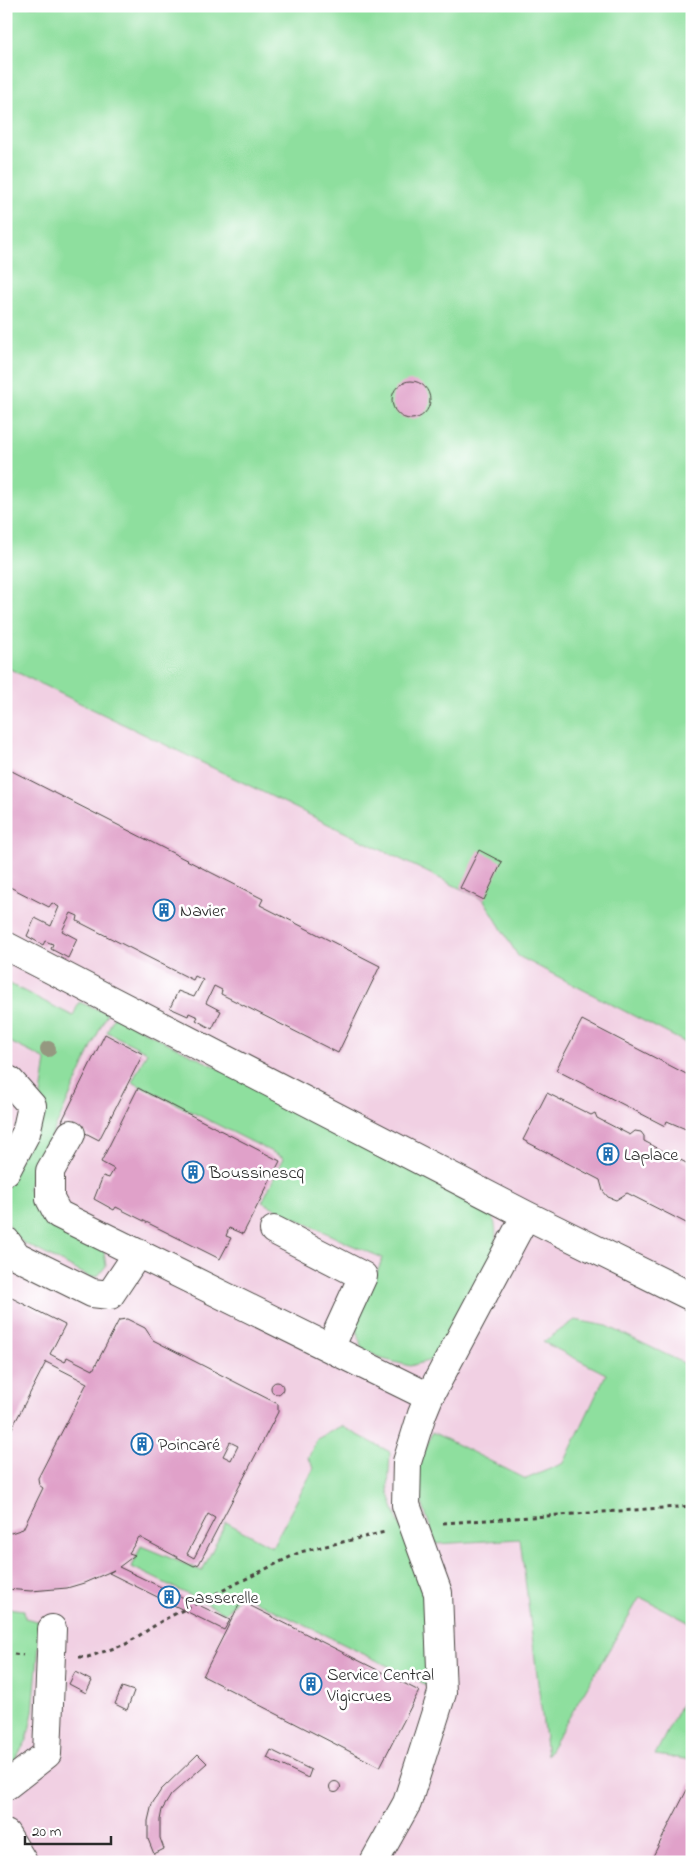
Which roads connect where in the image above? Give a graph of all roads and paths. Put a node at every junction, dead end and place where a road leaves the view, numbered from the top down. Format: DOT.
graph roads {
  1 [pos="6,946"];
  2 [pos="6,1079"];
  3 [pos="71,1134"];
  4 [pos="6,1171"];
  5 [pos="526,1216"];
  6 [pos="274,1230"];
  7 [pos="6,1242"];
  8 [pos="138,1253"];
  9 [pos="692,1297"];
  10 [pos="330,1348"];
  11 [pos="429,1397"];
  12 [pos="692,1506"];
  13 [pos="414,1526"];
  14 [pos="52,1629"];
  15 [pos="50,1659"];
  16 [pos="6,1786"];
  17 [pos="6,1834"];
  18 [pos="23,1862"];
  19 [pos="374,1862"];
  1 -- 5 [label="lane"];
  2 -- 4 [label="lane"];
  3 -- 8 [label="lane"];
  5 -- 9 [label="lane"];
  5 -- 11 [label="lane"];
  6 -- 10 [label="lane"];
  7 -- 8 [label="lane"];
  8 -- 10 [label="lane"];
  10 -- 11 [label="lane"];
  11 -- 13 [label="lane"];
  12 -- 13 [label="path"];
  13 -- 15 [label="path"];
  13 -- 19 [label="lane"];
  14 -- 15 [label="lane"];
  15 -- 16 [label="lane"];
  17 -- 18 [label="lane"];
}
